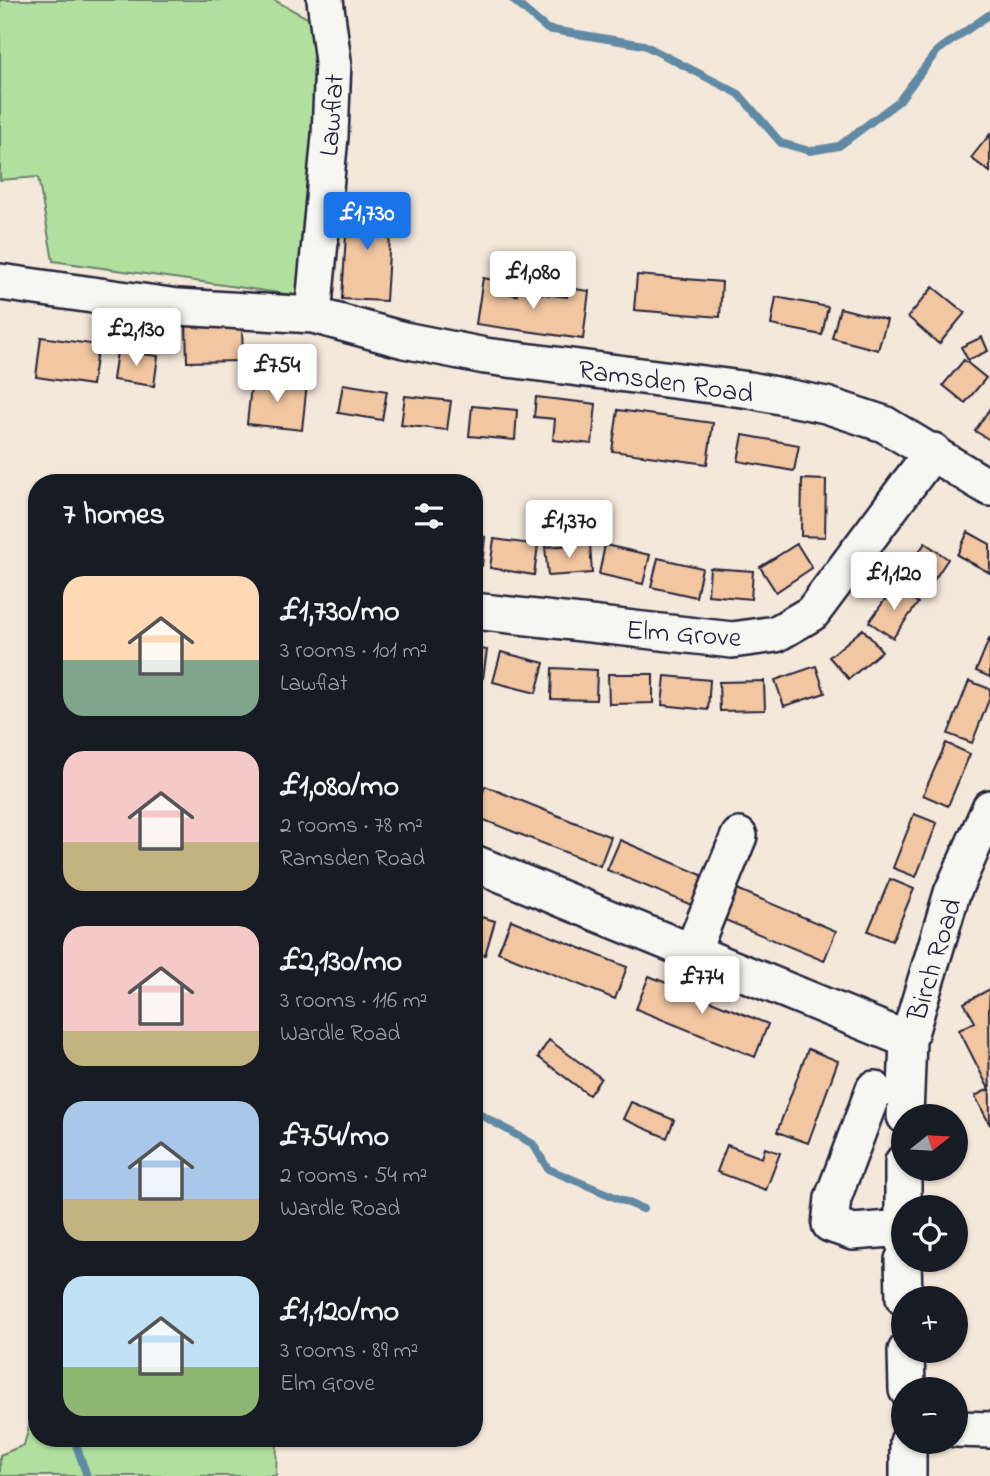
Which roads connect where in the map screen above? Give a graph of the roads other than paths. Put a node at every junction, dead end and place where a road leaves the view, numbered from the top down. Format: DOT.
graph roads {
  1 [pos="325,0"];
  2 [pos="0,282"];
  3 [pos="320,316"];
  4 [pos="933,451"];
  5 [pos="990,488"];
  6 [pos="483,612"];
  7 [pos="990,808"];
  8 [pos="739,836"];
  9 [pos="483,867"];
  10 [pos="692,952"];
  11 [pos="908,1040"];
  12 [pos="874,1089"];
  13 [pos="905,1104"];
  14 [pos="891,1229"];
  15 [pos="968,1429"];
  16 [pos="990,1430"];
  17 [pos="908,1454"];
  18 [pos="908,1476"];
  1 -- 3 [label="street, Lawflat"];
  2 -- 3 [label="street, Ramsden Road"];
  3 -- 4 [label="street, Ramsden Road"];
  4 -- 5 [label="street, Ramsden Road"];
  4 -- 6 [label="street, Elm Grove"];
  7 -- 11 [label="street, Birch Road"];
  8 -- 10 [label="street"];
  9 -- 10 [label="street"];
  10 -- 11 [label="street"];
  11 -- 13 [label="street, Birch Road"];
  12 -- 14 [label="street"];
  15 -- 16 [label="street"];
  17 -- 18 [label="street"];
}
